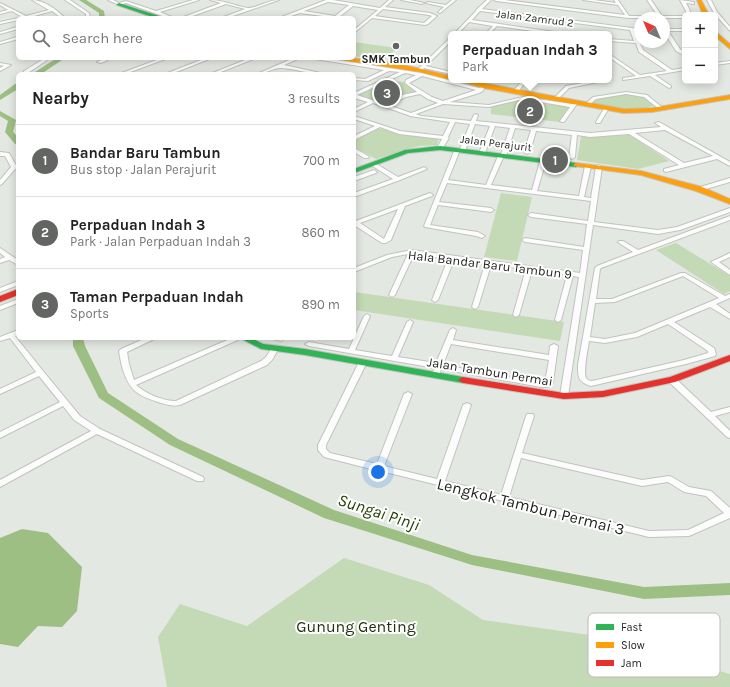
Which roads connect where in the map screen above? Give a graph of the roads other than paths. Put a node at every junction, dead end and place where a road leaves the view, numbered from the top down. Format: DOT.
graph roads {
  1 [pos="34,0"];
  2 [pos="67,0"];
  3 [pos="110,0"];
  4 [pos="132,0"];
  5 [pos="198,0"];
  6 [pos="212,0"];
  7 [pos="261,0"];
  8 [pos="277,0"];
  9 [pos="391,0"];
  10 [pos="402,0"];
  11 [pos="454,0"];
  12 [pos="489,0"];
  13 [pos="496,0"];
  14 [pos="585,0"];
  15 [pos="649,0"];
  16 [pos="190,1"];
  17 [pos="329,1"];
  18 [pos="506,1"];
  19 [pos="270,2"];
  20 [pos="617,2"];
  21 [pos="122,3"];
  22 [pos="422,3"];
  23 [pos="428,3"];
  24 [pos="695,3"];
  25 [pos="0,4"];
  26 [pos="226,4"];
  27 [pos="352,5"];
  28 [pos="447,6"];
  29 [pos="712,6"];
  30 [pos="382,8"];
  31 [pos="250,9"];
  32 [pos="12,10"];
  33 [pos="54,10"];
  34 [pos="478,10"];
  35 [pos="298,12"];
  36 [pos="440,12"];
  37 [pos="584,12"];
  38 [pos="658,12"];
  39 [pos="703,12"];
  40 [pos="0,13"];
  41 [pos="19,16"];
  42 [pos="29,16"];
  43 [pos="59,16"];
  44 [pos="88,16"];
  45 [pos="157,16"];
  46 [pos="189,16"];
  47 [pos="229,16"];
  48 [pos="287,16"];
  49 [pos="323,16"];
  50 [pos="338,16"];
  51 [pos="372,17"];
  52 [pos="682,17"];
  53 [pos="628,18"];
  54 [pos="634,18"];
  55 [pos="670,18"];
  56 [pos="16,19"];
  57 [pos="468,21"];
  58 [pos="0,23"];
  59 [pos="578,23"];
  60 [pos="718,23"];
  61 [pos="723,23"];
  62 [pos="730,23"];
  63 [pos="496,25"];
  64 [pos="16,29"];
  65 [pos="523,29"];
  66 [pos="356,30"];
  67 [pos="632,30"];
  68 [pos="670,30"];
  69 [pos="682,30"];
  70 [pos="730,30"];
  71 [pos="459,31"];
  72 [pos="490,31"];
  73 [pos="539,31"];
  74 [pos="0,33"];
  75 [pos="634,36"];
  76 [pos="718,36"];
  77 [pos="16,39"];
  78 [pos="670,39"];
  79 [pos="612,40"];
  80 [pos="448,42"];
  81 [pos="634,42"];
  82 [pos="718,42"];
  83 [pos="0,43"];
  84 [pos="730,47"];
  85 [pos="639,48"];
  86 [pos="730,51"];
  87 [pos="682,53"];
  88 [pos="612,57"];
  89 [pos="45,60"];
  90 [pos="104,60"];
  91 [pos="162,60"];
  92 [pos="205,60"];
  93 [pos="249,60"];
  94 [pos="293,60"];
  95 [pos="330,60"];
  96 [pos="352,60"];
  97 [pos="99,62"];
  98 [pos="618,62"];
  99 [pos="730,62"];
  100 [pos="612,63"];
  101 [pos="0,64"];
  102 [pos="718,64"];
  103 [pos="279,66"];
  104 [pos="392,68"];
  105 [pos="682,69"];
  106 [pos="0,70"];
  107 [pos="178,70"];
  108 [pos="422,71"];
  109 [pos="671,71"];
  110 [pos="26,72"];
  111 [pos="130,72"];
  112 [pos="172,72"];
  113 [pos="181,72"];
  114 [pos="217,72"];
  115 [pos="264,72"];
  116 [pos="312,72"];
  117 [pos="404,72"];
  118 [pos="448,73"];
  119 [pos="651,75"];
  120 [pos="448,77"];
  121 [pos="640,77"];
  122 [pos="448,78"];
  123 [pos="356,79"];
  124 [pos="625,79"];
  125 [pos="464,83"];
  126 [pos="468,83"];
  127 [pos="522,83"];
  128 [pos="586,83"];
  129 [pos="669,87"];
  130 [pos="482,88"];
  131 [pos="421,92"];
  132 [pos="515,92"];
  133 [pos="356,95"];
  134 [pos="356,97"];
  135 [pos="730,97"];
  136 [pos="555,99"];
  137 [pos="372,102"];
  138 [pos="444,103"];
  139 [pos="575,104"];
  140 [pos="587,104"];
  141 [pos="383,106"];
  142 [pos="607,108"];
  143 [pos="661,108"];
  144 [pos="356,110"];
  145 [pos="410,115"];
  146 [pos="476,115"];
  147 [pos="356,118"];
  148 [pos="453,121"];
  149 [pos="562,121"];
  150 [pos="598,122"];
  151 [pos="471,123"];
  152 [pos="657,123"];
  153 [pos="493,125"];
  154 [pos="379,126"];
  155 [pos="513,127"];
  156 [pos="665,128"];
  157 [pos="534,129"];
  158 [pos="630,132"];
  159 [pos="575,133"];
  160 [pos="356,137"];
  161 [pos="446,138"];
  162 [pos="440,148"];
  163 [pos="459,150"];
  164 [pos="356,151"];
  165 [pos="527,152"];
  166 [pos="482,153"];
  167 [pos="0,154"];
  168 [pos="502,156"];
  169 [pos="366,157"];
  170 [pos="572,157"];
  171 [pos="717,157"];
  172 [pos="543,161"];
  173 [pos="730,164"];
  174 [pos="683,165"];
  175 [pos="588,166"];
  176 [pos="599,167"];
  177 [pos="373,168"];
  178 [pos="424,169"];
  179 [pos="666,170"];
  180 [pos="356,171"];
  181 [pos="0,172"];
  182 [pos="9,173"];
  183 [pos="356,178"];
  184 [pos="398,179"];
  185 [pos="730,180"];
  186 [pos="445,181"];
  187 [pos="0,183"];
  188 [pos="488,187"];
  189 [pos="699,189"];
  190 [pos="534,193"];
  191 [pos="356,195"];
  192 [pos="430,195"];
  193 [pos="582,199"];
  194 [pos="594,200"];
  195 [pos="730,202"];
  196 [pos="436,203"];
  197 [pos="403,205"];
  198 [pos="492,210"];
  199 [pos="730,210"];
  200 [pos="531,215"];
  201 [pos="730,218"];
  202 [pos="590,222"];
  203 [pos="356,223"];
  204 [pos="356,224"];
  205 [pos="658,232"];
  206 [pos="482,236"];
  207 [pos="525,240"];
  208 [pos="621,242"];
  209 [pos="668,242"];
  210 [pos="586,248"];
  211 [pos="0,250"];
  212 [pos="412,252"];
  213 [pos="638,253"];
  214 [pos="730,255"];
  215 [pos="452,257"];
  216 [pos="10,258"];
  217 [pos="0,262"];
  218 [pos="16,262"];
  219 [pos="489,262"];
  220 [pos="529,268"];
  221 [pos="356,269"];
  222 [pos="730,273"];
  223 [pos="570,274"];
  224 [pos="582,275"];
  225 [pos="16,284"];
  226 [pos="0,290"];
  227 [pos="16,293"];
  228 [pos="392,295"];
  229 [pos="727,297"];
  230 [pos="0,299"];
  231 [pos="435,300"];
  232 [pos="592,301"];
  233 [pos="16,302"];
  234 [pos="711,304"];
  235 [pos="475,307"];
  236 [pos="0,308"];
  237 [pos="516,315"];
  238 [pos="368,316"];
  239 [pos="730,317"];
  240 [pos="558,320"];
  241 [pos="410,322"];
  242 [pos="669,322"];
  243 [pos="453,330"];
  244 [pos="14,333"];
  245 [pos="586,338"];
  246 [pos="0,339"];
  247 [pos="18,340"];
  248 [pos="147,340"];
  249 [pos="233,340"];
  250 [pos="247,340"];
  251 [pos="448,341"];
  252 [pos="308,344"];
  253 [pos="554,346"];
  254 [pos="275,348"];
  255 [pos="351,351"];
  256 [pos="552,358"];
  257 [pos="730,358"];
  258 [pos="394,359"];
  259 [pos="363,362"];
  260 [pos="438,366"];
  261 [pos="40,374"];
  262 [pos="435,376"];
  263 [pos="672,380"];
  264 [pos="132,384"];
  265 [pos="0,392"];
  266 [pos="408,394"];
  267 [pos="564,396"];
  268 [pos="64,403"];
  269 [pos="467,404"];
  270 [pos="730,409"];
  271 [pos="710,415"];
  272 [pos="530,416"];
  273 [pos="97,431"];
  274 [pos="0,435"];
  275 [pos="730,435"];
  276 [pos="518,454"];
  277 [pos="380,469"];
  278 [pos="200,479"];
  279 [pos="440,483"];
  280 [pos="0,484"];
  281 [pos="504,499"];
  282 [pos="730,514"];
  1 -- 33 [label="street"];
  2 -- 44 [label="street"];
  3 -- 21 [label="street"];
  4 -- 21 [label="street"];
  5 -- 16 [label="street"];
  6 -- 26 [label="street"];
  7 -- 19 [label="street"];
  8 -- 19 [label="street"];
  9 -- 30 [label="street"];
  10 -- 22 [label="street"];
  11 -- 28 [label="street"];
  12 -- 34 [label="street"];
  13 -- 18 [label="street"];
  14 -- 20 [label="street"];
  15 -- 38 [label="street"];
  16 -- 45 [label="street"];
  17 -- 27 [label="street"];
  17 -- 35 [label="street"];
  18 -- 37 [label="street"];
  19 -- 31 [label="street"];
  20 -- 53 [label="street"];
  21 -- 45 [label="street"];
  23 -- 28 [label="street"];
  24 -- 29 [label="street"];
  24 -- 29 [label="street"];
  24 -- 39 [label="street"];
  25 -- 32 [label="street"];
  26 -- 31 [label="street"];
  26 -- 46 [label="street"];
  27 -- 30 [label="street"];
  27 -- 50 [label="street"];
  28 -- 36 [label="street"];
  29 -- 61 [label="street"];
  30 -- 51 [label="street"];
  30 -- 51 [label="street"];
  31 -- 47 [label="street"];
  32 -- 40 [label="street"];
  32 -- 41 [label="street"];
  33 -- 42 [label="street"];
  33 -- 43 [label="street"];
  34 -- 57 [label="street"];
  34 -- 59 [label="street, Jalan Zamrud 2"];
  35 -- 48 [label="street"];
  35 -- 49 [label="street"];
  37 -- 53 [label="street"];
  37 -- 59 [label="street"];
  51 -- 66 [label="street"];
  52 -- 55 [label="street"];
  53 -- 54 [label="street"];
  56 -- 58 [label="street"];
  57 -- 63 [label="street"];
  57 -- 71 [label="street"];
  59 -- 67 [label="street, Jalan Zamrud 2"];
  60 -- 61 [label="street"];
  61 -- 62 [label="street"];
  61 -- 70 [label="street"];
  63 -- 65 [label="street"];
  63 -- 72 [label="street"];
  64 -- 74 [label="street"];
  65 -- 73 [label="street"];
  67 -- 75 [label="street"];
  68 -- 69 [label="street"];
  76 -- 84 [label="street"];
  77 -- 83 [label="street"];
  78 -- 87 [label="street"];
  79 -- 81 [label="street"];
  80 -- 108 [label="street"];
  82 -- 86 [label="street"];
  85 -- 109 [label="street"];
  88 -- 98 [label="street"];
  89 -- 110 [label="street"];
  90 -- 97 [label="street"];
  91 -- 111 [label="street"];
  92 -- 107 [label="street"];
  93 -- 114 [label="street"];
  94 -- 103 [label="street"];
  95 -- 104 [label="street"];
  96 -- 104 [label="street"];
  98 -- 100 [label="street"];
  98 -- 121 [label="street"];
  99 -- 102 [label="street"];
  101 -- 106 [label="street"];
  103 -- 115 [label="street"];
  103 -- 116 [label="street"];
  104 -- 108 [label="street"];
  104 -- 117 [label="street"];
  104 -- 123 [label="street"];
  105 -- 109 [label="street"];
  107 -- 112 [label="street"];
  107 -- 113 [label="street"];
  108 -- 117 [label="street"];
  108 -- 118 [label="street"];
  108 -- 120 [label="street"];
  108 -- 122 [label="street"];
  108 -- 131 [label="street"];
  109 -- 119 [label="street"];
  117 -- 133 [label="street"];
  119 -- 121 [label="street"];
  119 -- 129 [label="street"];
  121 -- 124 [label="street"];
  125 -- 130 [label="street"];
  126 -- 130 [label="street"];
  127 -- 132 [label="street"];
  128 -- 136 [label="street"];
  130 -- 132 [label="street"];
  130 -- 138 [label="street"];
  131 -- 138 [label="street"];
  131 -- 141 [label="street"];
  132 -- 136 [label="street"];
  134 -- 137 [label="street"];
  135 -- 143 [label="street"];
  136 -- 139 [label="street"];
  137 -- 141 [label="street"];
  137 -- 144 [label="street"];
  138 -- 139 [label="street"];
  138 -- 145 [label="street"];
  139 -- 140 [label="street"];
  139 -- 149 [label="street"];
  140 -- 142 [label="street"];
  140 -- 143 [label="street"];
  141 -- 145 [label="street"];
  142 -- 143 [label="street"];
  142 -- 150 [label="street"];
  145 -- 148 [label="street"];
  146 -- 151 [label="street"];
  147 -- 154 [label="street"];
  148 -- 151 [label="street"];
  148 -- 161 [label="street"];
  151 -- 153 [label="street"];
  151 -- 163 [label="street"];
  152 -- 156 [label="street"];
  153 -- 155 [label="street"];
  153 -- 166 [label="street"];
  154 -- 160 [label="street"];
  154 -- 161 [label="street"];
  155 -- 157 [label="street"];
  155 -- 168 [label="street"];
  156 -- 158 [label="street"];
  156 -- 171 [label="street"];
  157 -- 159 [label="street"];
  157 -- 165 [label="street"];
  158 -- 159 [label="street"];
  158 -- 174 [label="street"];
  159 -- 170 [label="street"];
  161 -- 162 [label="street"];
  162 -- 163 [label="street, Jalan Perajurit"];
  162 -- 177 [label="street, Jalan Perajurit"];
  163 -- 166 [label="street, Jalan Perajurit"];
  163 -- 186 [label="street"];
  164 -- 169 [label="street"];
  166 -- 168 [label="street, Jalan Perajurit"];
  167 -- 182 [label="street"];
  168 -- 172 [label="street, Jalan Perajurit"];
  168 -- 188 [label="street"];
  171 -- 173 [label="street"];
  171 -- 174 [label="street"];
  172 -- 175 [label="street, Jalan Perajurit"];
  172 -- 190 [label="street"];
  174 -- 179 [label="street"];
  175 -- 176 [label="street, Jalan Perajurit"];
  175 -- 193 [label="street"];
  176 -- 189 [label="street, Jalan Perajurit"];
  176 -- 194 [label="street"];
  177 -- 180 [label="street, Jalan Perajurit"];
  177 -- 183 [label="street"];
  177 -- 184 [label="street"];
  178 -- 184 [label="street"];
  181 -- 182 [label="street"];
  182 -- 187 [label="street"];
  184 -- 191 [label="street"];
  185 -- 189 [label="street"];
  186 -- 188 [label="street"];
  186 -- 196 [label="street"];
  188 -- 190 [label="street"];
  189 -- 195 [label="street, Jalan Perajurit"];
  190 -- 193 [label="street"];
  192 -- 197 [label="street"];
  193 -- 194 [label="street"];
  194 -- 202 [label="street"];
  196 -- 198 [label="street"];
  196 -- 206 [label="street"];
  197 -- 203 [label="street"];
  197 -- 204 [label="street"];
  199 -- 205 [label="street"];
  200 -- 202 [label="street"];
  201 -- 209 [label="street"];
  202 -- 205 [label="street"];
  202 -- 210 [label="street"];
  205 -- 209 [label="street"];
  207 -- 210 [label="street"];
  208 -- 213 [label="street"];
  209 -- 213 [label="street"];
  210 -- 224 [label="street"];
  211 -- 216 [label="street"];
  212 -- 215 [label="street, Hala Bandar Baru Tambun 9"];
  212 -- 221 [label="street, Hala Bandar Baru Tambun 9"];
  212 -- 228 [label="street"];
  213 -- 232 [label="street"];
  214 -- 222 [label="street"];
  215 -- 219 [label="street, Hala Bandar Baru Tambun 9"];
  215 -- 231 [label="street"];
  216 -- 217 [label="street"];
  216 -- 218 [label="street"];
  219 -- 220 [label="street, Hala Bandar Baru Tambun 9"];
  219 -- 235 [label="street"];
  220 -- 223 [label="street, Hala Bandar Baru Tambun 9"];
  220 -- 237 [label="street"];
  223 -- 224 [label="street, Hala Bandar Baru Tambun 9"];
  223 -- 240 [label="street"];
  224 -- 267 [label="street"];
  225 -- 226 [label="street"];
  227 -- 230 [label="street"];
  229 -- 232 [label="street"];
  229 -- 234 [label="street"];
  232 -- 245 [label="street"];
  233 -- 236 [label="street"];
  234 -- 239 [label="street"];
  234 -- 242 [label="street"];
  238 -- 255 [label="street"];
  241 -- 258 [label="street"];
  242 -- 245 [label="street"];
  242 -- 245 [label="street"];
  243 -- 251 [label="street"];
  244 -- 246 [label="street"];
  247 -- 261 [label="street"];
  248 -- 264 [label="street"];
  249 -- 264 [label="street"];
  250 -- 254 [label="street, Jalan Tambun Permai"];
  251 -- 256 [label="street"];
  251 -- 260 [label="street"];
  252 -- 254 [label="street, Jalan Tambun Permai"];
  252 -- 255 [label="street"];
  252 -- 259 [label="street, Jalan Tambun Permai"];
  253 -- 256 [label="street"];
  254 -- 264 [label="street"];
  255 -- 258 [label="street"];
  256 -- 260 [label="street"];
  257 -- 263 [label="street, Jalan Tambun Permai"];
  258 -- 260 [label="street"];
  259 -- 262 [label="street, Jalan Tambun Permai"];
  259 -- 277 [label="street, Lengkok Tambun Permai 3"];
  260 -- 262 [label="street"];
  261 -- 265 [label="street"];
  261 -- 268 [label="street"];
  262 -- 267 [label="street, Jalan Tambun Permai"];
  263 -- 267 [label="street, Jalan Tambun Permai"];
  263 -- 271 [label="street"];
  266 -- 277 [label="street"];
  268 -- 273 [label="street"];
  268 -- 274 [label="street"];
  269 -- 279 [label="street"];
  270 -- 271 [label="street"];
  271 -- 275 [label="street"];
  272 -- 276 [label="street"];
  273 -- 278 [label="street"];
  273 -- 280 [label="street"];
  276 -- 281 [label="street"];
  276 -- 282 [label="street"];
  277 -- 279 [label="street, Lengkok Tambun Permai 3"];
  279 -- 281 [label="street, Lengkok Tambun Permai 3"];
  281 -- 282 [label="street, Lengkok Tambun Permai 3"];
}
